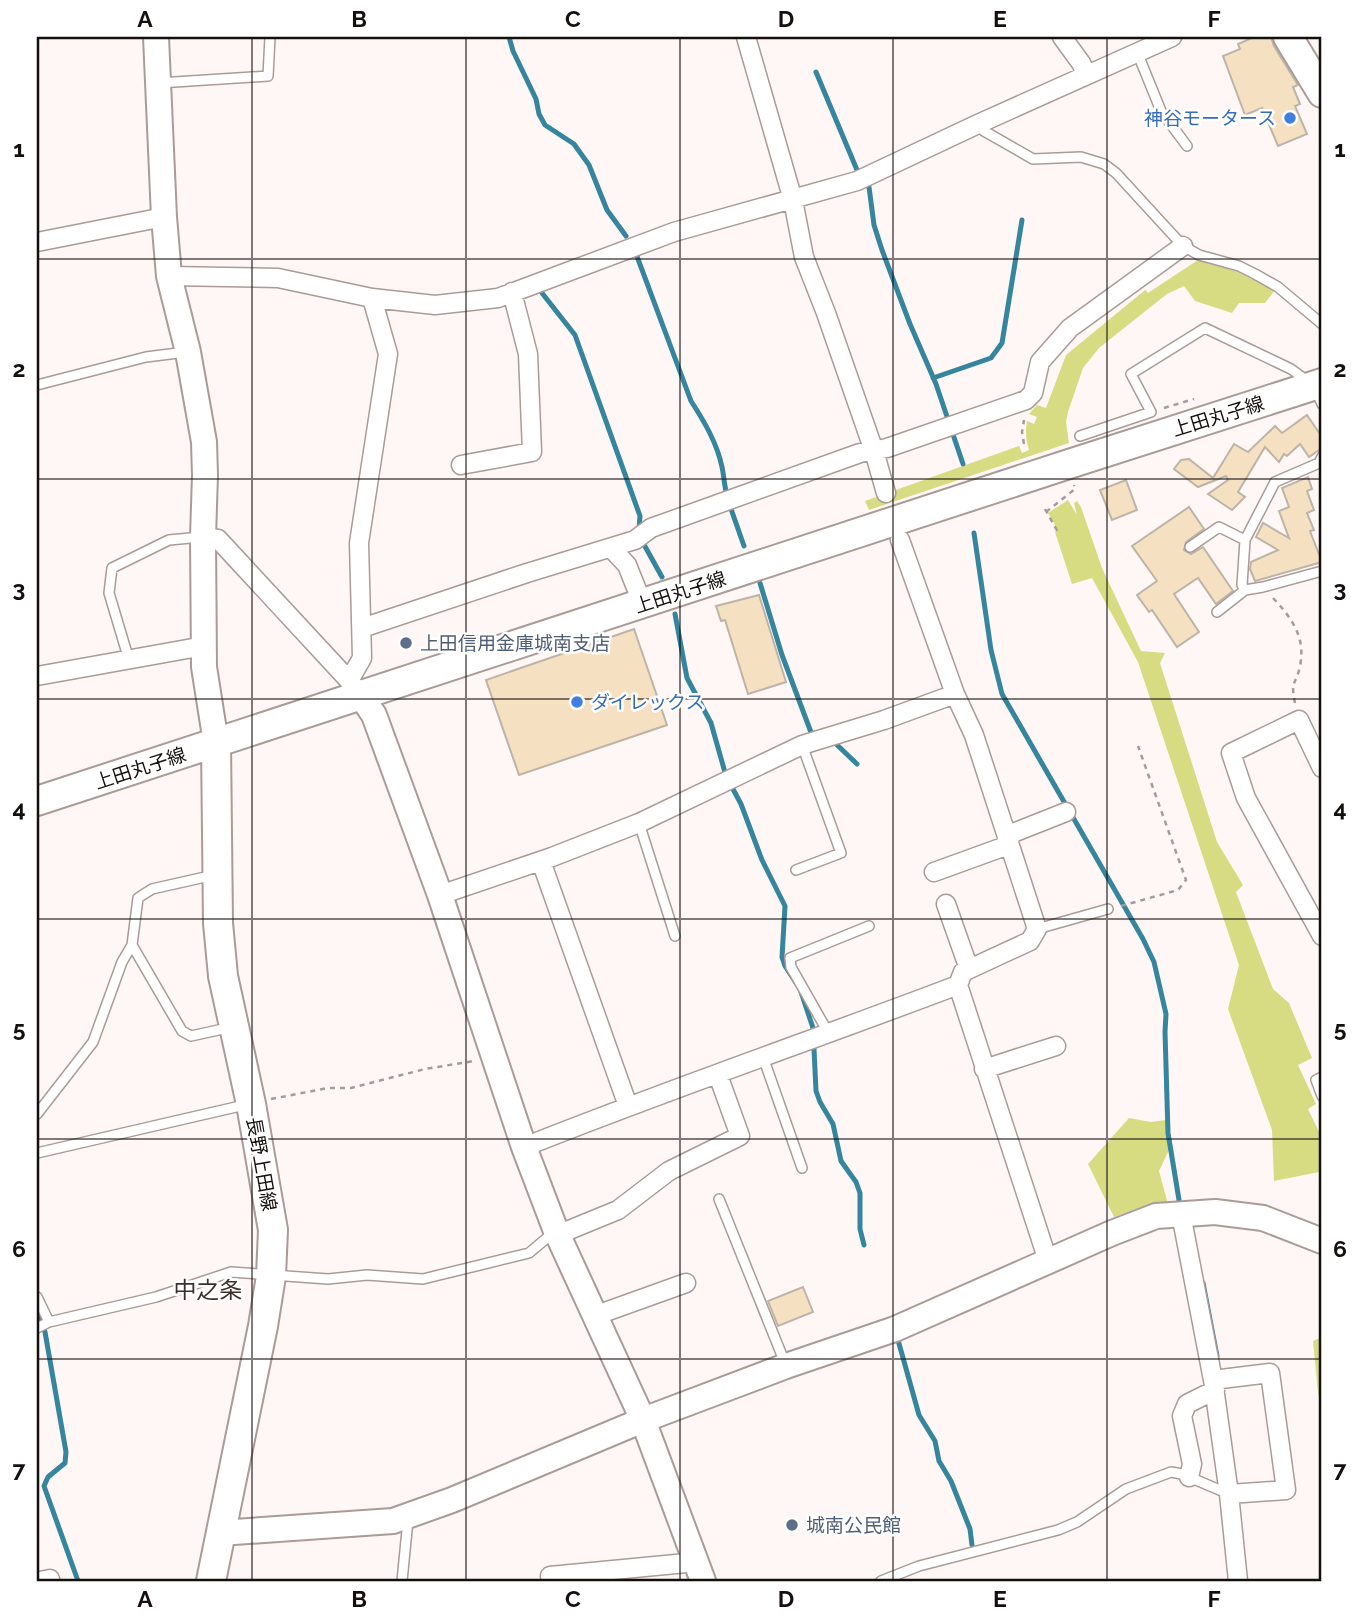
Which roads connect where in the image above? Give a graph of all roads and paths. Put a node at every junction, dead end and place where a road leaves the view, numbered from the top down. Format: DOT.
graph roads {
  1 [pos="156,37"];
  2 [pos="270,37"];
  3 [pos="746,37"];
  4 [pos="1062,37"];
  5 [pos="1172,37"];
  6 [pos="1288,37"];
  7 [pos="1137,52"];
  8 [pos="1086,75"];
  9 [pos="157,83"];
  10 [pos="1322,93"];
  11 [pos="978,124"];
  12 [pos="1186,146"];
  13 [pos="793,200"];
  14 [pos="164,217"];
  15 [pos="37,242"];
  16 [pos="1183,246"];
  17 [pos="169,276"];
  18 [pos="512,292"];
  19 [pos="372,298"];
  20 [pos="1322,324"];
  21 [pos="188,352"];
  22 [pos="37,384"];
  23 [pos="1320,391"];
  24 [pos="1028,398"];
  25 [pos="1080,436"];
  26 [pos="1024,444"];
  27 [pos="874,451"];
  28 [pos="1322,457"];
  29 [pos="461,465"];
  30 [pos="886,493"];
  31 [pos="1071,493"];
  32 [pos="1059,534"];
  33 [pos="203,537"];
  34 [pos="900,540"];
  35 [pos="1245,540"];
  36 [pos="1189,547"];
  37 [pos="611,548"];
  38 [pos="1322,571"];
  39 [pos="1263,587"];
  40 [pos="1245,590"];
  41 [pos="643,605"];
  42 [pos="1217,612"];
  43 [pos="362,628"];
  44 [pos="204,646"];
  45 [pos="129,660"];
  46 [pos="37,677"];
  47 [pos="356,688"];
  48 [pos="955,694"];
  49 [pos="1299,720"];
  50 [pos="216,743"];
  51 [pos="802,745"];
  52 [pos="1138,746"];
  53 [pos="1320,758"];
  54 [pos="37,801"];
  55 [pos="1066,812"];
  56 [pos="639,823"];
  57 [pos="1007,841"];
  58 [pos="541,861"];
  59 [pos="796,870"];
  60 [pos="934,872"];
  61 [pos="217,875"];
  62 [pos="440,895"];
  63 [pos="946,904"];
  64 [pos="1108,909"];
  65 [pos="869,926"];
  66 [pos="1037,929"];
  67 [pos="675,936"];
  68 [pos="1322,936"];
  69 [pos="132,945"];
  70 [pos="969,969"];
  71 [pos="958,985"];
  72 [pos="232,1027"];
  73 [pos="829,1034"];
  74 [pos="1056,1046"];
  75 [pos="763,1058"];
  76 [pos="495,1060"];
  77 [pos="984,1069"];
  78 [pos="718,1075"];
  79 [pos="1322,1077"];
  80 [pos="1322,1096"];
  81 [pos="251,1104"];
  82 [pos="628,1106"];
  83 [pos="37,1114"];
  84 [pos="523,1147"];
  85 [pos="37,1153"];
  86 [pos="802,1168"];
  87 [pos="719,1199"];
  88 [pos="1181,1214"];
  89 [pos="557,1233"];
  90 [pos="1322,1241"];
  91 [pos="1048,1261"];
  92 [pos="271,1276"];
  93 [pos="685,1283"];
  94 [pos="37,1297"];
  95 [pos="594,1316"];
  96 [pos="42,1325"];
  97 [pos="786,1366"];
  98 [pos="1214,1385"];
  99 [pos="643,1420"];
  100 [pos="1189,1477"];
  101 [pos="1229,1494"];
  102 [pos="408,1516"];
  103 [pos="220,1534"];
  104 [pos="700,1572"];
  105 [pos="211,1581"];
  106 [pos="402,1581"];
  107 [pos="551,1581"];
  108 [pos="881,1581"];
  109 [pos="1238,1581"];
  1 -- 9 [label="street"];
  2 -- 9 [label="lane"];
  3 -- 13 [label="street"];
  4 -- 8 [label="street"];
  5 -- 7 [label="street"];
  6 -- 10 [label="main road"];
  7 -- 8 [label="street"];
  7 -- 12 [label="lane"];
  8 -- 11 [label="street"];
  9 -- 14 [label="street"];
  11 -- 13 [label="street"];
  11 -- 16 [label="lane"];
  13 -- 18 [label="street"];
  13 -- 27 [label="street"];
  14 -- 15 [label="street"];
  14 -- 17 [label="street"];
  16 -- 20 [label="lane"];
  16 -- 24 [label="street"];
  17 -- 19 [label="street"];
  17 -- 21 [label="street"];
  18 -- 19 [label="street"];
  18 -- 29 [label="street"];
  19 -- 43 [label="street"];
  21 -- 22 [label="lane"];
  21 -- 33 [label="street"];
  23 -- 25 [label="lane"];
  23 -- 41 [label="main road, 上田丸子線"];
  24 -- 26 [label="path"];
  24 -- 27 [label="street"];
  27 -- 30 [label="street"];
  27 -- 37 [label="street"];
  28 -- 35 [label="lane"];
  31 -- 32 [label="path"];
  33 -- 44 [label="street"];
  33 -- 45 [label="lane"];
  33 -- 47 [label="street"];
  34 -- 48 [label="street"];
  35 -- 36 [label="lane"];
  35 -- 40 [label="lane"];
  37 -- 41 [label="street"];
  37 -- 43 [label="street"];
  38 -- 39 [label="lane"];
  39 -- 40 [label="lane"];
  39 -- 49 [label="path"];
  40 -- 42 [label="lane"];
  41 -- 47 [label="main road, 上田丸子線"];
  43 -- 47 [label="street"];
  44 -- 45 [label="street"];
  44 -- 50 [label="street"];
  45 -- 46 [label="street"];
  47 -- 50 [label="main road, 上田丸子線"];
  47 -- 62 [label="street"];
  48 -- 51 [label="street"];
  48 -- 57 [label="street"];
  49 -- 53 [label="street"];
  49 -- 68 [label="street"];
  50 -- 54 [label="main road, 上田丸子線"];
  50 -- 61 [label="main road, 長野上田線"];
  51 -- 56 [label="street"];
  51 -- 59 [label="lane"];
  52 -- 64 [label="path"];
  55 -- 57 [label="street"];
  56 -- 58 [label="street"];
  56 -- 67 [label="lane"];
  57 -- 60 [label="street"];
  57 -- 66 [label="street"];
  58 -- 62 [label="street"];
  58 -- 82 [label="street"];
  61 -- 69 [label="lane"];
  61 -- 72 [label="main road, 長野上田線"];
  62 -- 76 [label="street"];
  63 -- 70 [label="street"];
  64 -- 66 [label="lane"];
  65 -- 73 [label="lane"];
  66 -- 70 [label="street"];
  69 -- 72 [label="lane"];
  69 -- 83 [label="lane"];
  70 -- 71 [label="street"];
  71 -- 73 [label="street"];
  71 -- 77 [label="street"];
  72 -- 81 [label="main road, 長野上田線"];
  73 -- 75 [label="street"];
  74 -- 77 [label="street"];
  75 -- 78 [label="street"];
  75 -- 86 [label="lane"];
  76 -- 81 [label="path"];
  76 -- 84 [label="street"];
  77 -- 91 [label="street"];
  78 -- 82 [label="street"];
  78 -- 89 [label="street"];
  79 -- 80 [label="lane"];
  81 -- 85 [label="lane"];
  81 -- 92 [label="main road, 長野上田線"];
  82 -- 84 [label="street"];
  84 -- 89 [label="street"];
  87 -- 97 [label="lane"];
  88 -- 90 [label="street"];
  88 -- 91 [label="street"];
  88 -- 98 [label="street"];
  89 -- 92 [label="lane"];
  89 -- 95 [label="street"];
  91 -- 97 [label="street"];
  92 -- 96 [label="lane"];
  92 -- 103 [label="main road, 長野上田線"];
  93 -- 95 [label="street"];
  94 -- 96 [label="lane"];
  95 -- 99 [label="street"];
  97 -- 99 [label="street"];
  98 -- 100 [label="street"];
  98 -- 101 [label="street"];
  98 -- 101 [label="street"];
  99 -- 102 [label="street"];
  99 -- 104 [label="street"];
  100 -- 101 [label="lane"];
  100 -- 108 [label="lane"];
  101 -- 109 [label="street"];
  102 -- 103 [label="street"];
  102 -- 106 [label="lane"];
  103 -- 105 [label="main road, 長野上田線"];
  104 -- 107 [label="street"];
}
